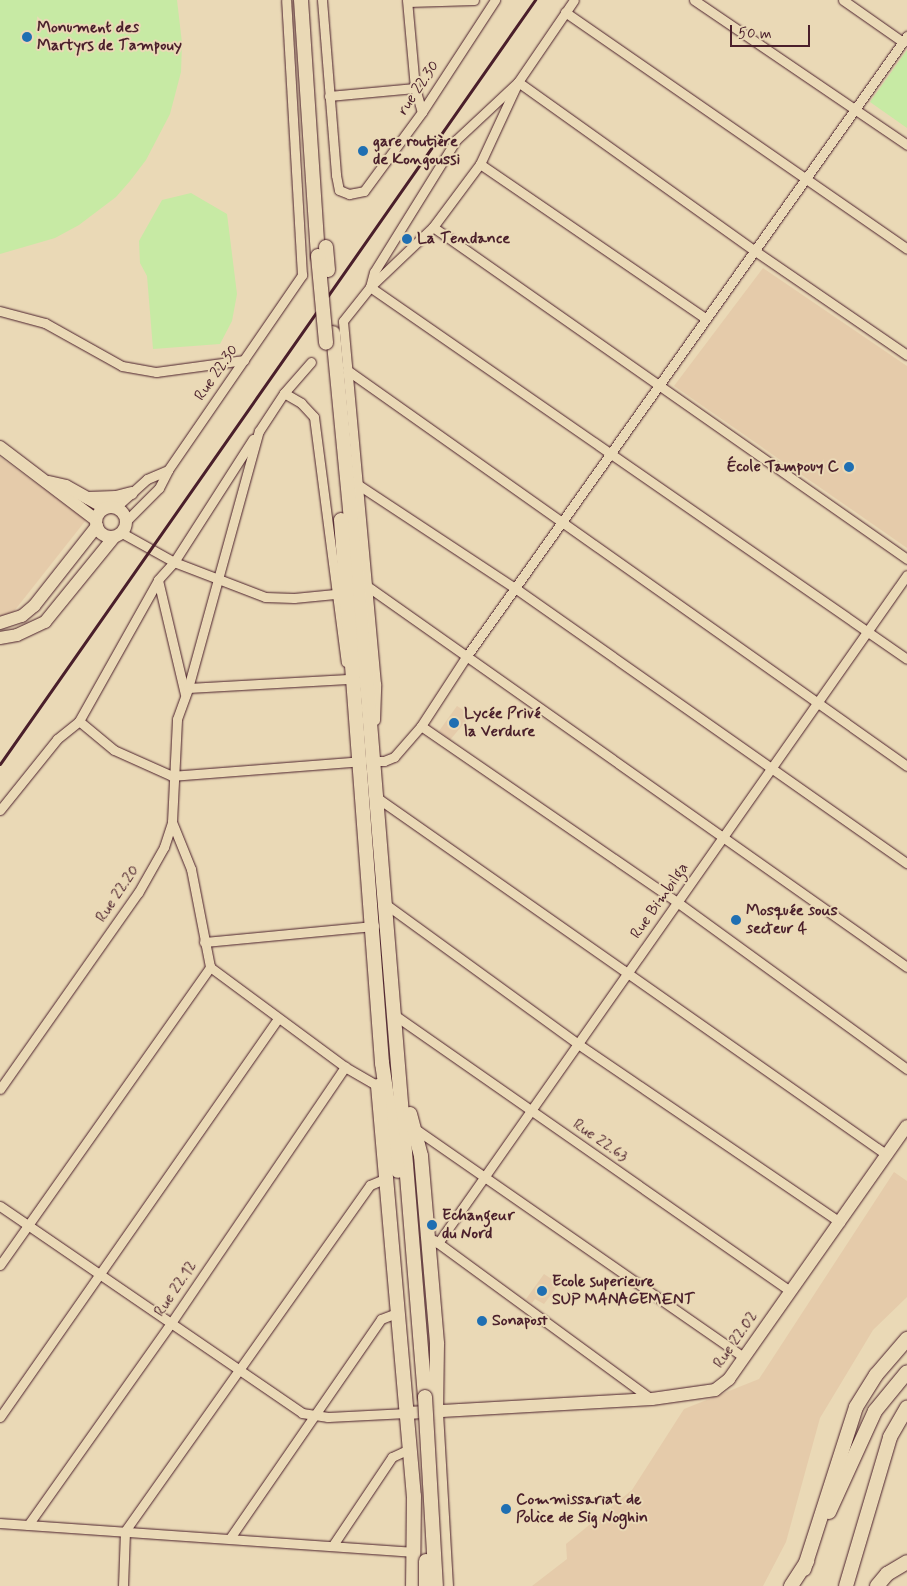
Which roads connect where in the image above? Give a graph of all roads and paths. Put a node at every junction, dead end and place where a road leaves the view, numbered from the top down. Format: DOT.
graph roads {
  1 [pos="286,0"];
  2 [pos="301,0"];
  3 [pos="310,0"];
  4 [pos="322,0"];
  5 [pos="474,0"];
  6 [pos="496,0"];
  7 [pos="574,0"];
  8 [pos="694,0"];
  9 [pos="842,0"];
  10 [pos="407,1"];
  11 [pos="566,12"];
  12 [pos="905,39"];
  13 [pos="518,82"];
  14 [pos="415,88"];
  15 [pos="329,96"];
  16 [pos="855,108"];
  17 [pos="422,112"];
  18 [pos="907,145"];
  19 [pos="480,164"];
  20 [pos="806,179"];
  21 [pos="433,227"];
  22 [pos="907,249"];
  23 [pos="322,251"];
  24 [pos="755,251"];
  25 [pos="370,287"];
  26 [pos="0,311"];
  27 [pos="706,319"];
  28 [pos="907,354"];
  29 [pos="244,360"];
  30 [pos="311,362"];
  31 [pos="347,370"];
  32 [pos="658,386"];
  33 [pos="284,393"];
  34 [pos="259,431"];
  35 [pos="0,447"];
  36 [pos="611,453"];
  37 [pos="168,470"];
  38 [pos="49,482"];
  39 [pos="358,484"];
  40 [pos="132,493"];
  41 [pos="87,498"];
  42 [pos="110,508"];
  43 [pos="126,520"];
  44 [pos="562,522"];
  45 [pos="96,523"];
  46 [pos="118,535"];
  47 [pos="907,559"];
  48 [pos="174,562"];
  49 [pos="907,575"];
  50 [pos="158,580"];
  51 [pos="216,581"];
  52 [pos="367,586"];
  53 [pos="515,588"];
  54 [pos="335,594"];
  55 [pos="0,623"];
  56 [pos="868,632"];
  57 [pos="0,638"];
  58 [pos="466,657"];
  59 [pos="907,659"];
  60 [pos="348,679"];
  61 [pos="187,691"];
  62 [pos="818,704"];
  63 [pos="79,721"];
  64 [pos="420,726"];
  65 [pos="368,762"];
  66 [pos="907,766"];
  67 [pos="772,768"];
  68 [pos="172,776"];
  69 [pos="376,797"];
  70 [pos="0,810"];
  71 [pos="172,822"];
  72 [pos="724,836"];
  73 [pos="907,864"];
  74 [pos="677,902"];
  75 [pos="384,903"];
  76 [pos="374,926"];
  77 [pos="204,942"];
  78 [pos="907,967"];
  79 [pos="210,968"];
  80 [pos="628,973"];
  81 [pos="393,1014"];
  82 [pos="278,1019"];
  83 [pos="578,1044"];
  84 [pos="398,1061"];
  85 [pos="382,1063"];
  86 [pos="345,1067"];
  87 [pos="907,1069"];
  88 [pos="378,1086"];
  89 [pos="0,1089"];
  90 [pos="531,1111"];
  91 [pos="411,1126"];
  92 [pos="907,1126"];
  93 [pos="887,1155"];
  94 [pos="401,1159"];
  95 [pos="484,1177"];
  96 [pos="384,1179"];
  97 [pos="0,1206"];
  98 [pos="840,1222"];
  99 [pos="28,1225"];
  100 [pos="433,1239"];
  101 [pos="0,1265"];
  102 [pos="100,1274"];
  103 [pos="790,1292"];
  104 [pos="397,1312"];
  105 [pos="171,1323"];
  106 [pos="907,1339"];
  107 [pos="744,1357"];
  108 [pos="240,1372"];
  109 [pos="907,1372"];
  110 [pos="652,1399"];
  111 [pos="907,1407"];
  112 [pos="407,1412"];
  113 [pos="436,1413"];
  114 [pos="0,1417"];
  115 [pos="312,1417"];
  116 [pos="409,1449"];
  117 [pos="0,1523"];
  118 [pos="28,1525"];
  119 [pos="125,1531"];
  120 [pos="230,1538"];
  121 [pos="333,1545"];
  122 [pos="414,1552"];
  123 [pos="907,1562"];
  124 [pos="804,1569"];
  125 [pos="123,1586"];
  126 [pos="413,1586"];
  127 [pos="426,1586"];
  128 [pos="436,1586"];
  129 [pos="446,1586"];
  130 [pos="791,1586"];
  131 [pos="846,1586"];
  132 [pos="876,1586"];
  1 -- 29 [label="street, Rue 22.30"];
  2 -- 23 [label="main road"];
  3 -- 23 [label="main road"];
  4 -- 15 [label="street"];
  5 -- 10 [label="street"];
  6 -- 17 [label="street, rue 22.30"];
  7 -- 11 [label="street"];
  8 -- 16 [label="street"];
  9 -- 12 [label="street"];
  10 -- 14 [label="street"];
  11 -- 13 [label="street"];
  11 -- 20 [label="street"];
  12 -- 16 [label="street"];
  13 -- 19 [label="street"];
  13 -- 24 [label="street"];
  13 -- 25 [label="street"];
  14 -- 15 [label="street"];
  14 -- 17 [label="street"];
  15 -- 17 [label="street, rue 22.30"];
  16 -- 18 [label="street"];
  16 -- 20 [label="street"];
  19 -- 21 [label="street"];
  19 -- 27 [label="street"];
  20 -- 22 [label="street"];
  20 -- 24 [label="street"];
  21 -- 25 [label="street"];
  21 -- 32 [label="street"];
  23 -- 65 [label="main road, bridge"];
  24 -- 27 [label="street"];
  24 -- 28 [label="street"];
  25 -- 31 [label="street"];
  25 -- 36 [label="street"];
  26 -- 29 [label="street"];
  27 -- 32 [label="street"];
  29 -- 37 [label="street, Rue 22.30"];
  30 -- 33 [label="street"];
  31 -- 39 [label="street"];
  31 -- 44 [label="street"];
  32 -- 36 [label="street"];
  32 -- 47 [label="street"];
  33 -- 34 [label="street"];
  33 -- 54 [label="street"];
  34 -- 48 [label="street"];
  34 -- 51 [label="street, Rue 22.20"];
  35 -- 38 [label="street"];
  36 -- 44 [label="street"];
  36 -- 56 [label="street"];
  37 -- 40 [label="street"];
  37 -- 43 [label="street, Rue 22.30"];
  38 -- 41 [label="street"];
  38 -- 45 [label="street"];
  39 -- 52 [label="street"];
  39 -- 53 [label="street"];
  40 -- 41 [label="street"];
  40 -- 42 [label="street"];
  41 -- 42 [label="street"];
  42 -- 43 [label="street"];
  42 -- 45 [label="street"];
  43 -- 46 [label="street"];
  44 -- 53 [label="street"];
  44 -- 62 [label="street"];
  45 -- 46 [label="street"];
  45 -- 55 [label="street"];
  46 -- 48 [label="street"];
  46 -- 57 [label="street"];
  48 -- 50 [label="street"];
  48 -- 51 [label="street"];
  49 -- 56 [label="street, Rue Bimbilga"];
  50 -- 61 [label="street"];
  50 -- 63 [label="street"];
  51 -- 54 [label="street"];
  51 -- 61 [label="street, Rue 22.20"];
  52 -- 58 [label="street"];
  52 -- 65 [label="street"];
  53 -- 58 [label="street"];
  53 -- 67 [label="street"];
  54 -- 60 [label="street"];
  56 -- 59 [label="street"];
  56 -- 62 [label="street, Rue Bimbilga"];
  58 -- 64 [label="street"];
  58 -- 72 [label="street"];
  60 -- 61 [label="street"];
  60 -- 65 [label="street"];
  61 -- 68 [label="street, Rue 22.20"];
  62 -- 66 [label="street"];
  62 -- 67 [label="street, Rue Bimbilga"];
  63 -- 68 [label="street"];
  63 -- 70 [label="street"];
  64 -- 65 [label="street"];
  64 -- 74 [label="street"];
  65 -- 68 [label="street"];
  65 -- 69 [label="main road"];
  65 -- 76 [label="main road"];
  67 -- 72 [label="street, Rue Bimbilga"];
  67 -- 73 [label="street"];
  68 -- 71 [label="street, Rue 22.20"];
  69 -- 75 [label="main road"];
  69 -- 80 [label="street"];
  71 -- 77 [label="street"];
  71 -- 89 [label="street, Rue 22.20"];
  72 -- 74 [label="street, Rue Bimbilga"];
  72 -- 78 [label="street"];
  74 -- 80 [label="street, Rue Bimbilga"];
  74 -- 87 [label="street"];
  75 -- 81 [label="main road"];
  75 -- 83 [label="street"];
  76 -- 77 [label="street"];
  76 -- 85 [label="main road"];
  77 -- 79 [label="street"];
  79 -- 82 [label="street"];
  79 -- 99 [label="street"];
  80 -- 83 [label="street, Rue Bimbilga"];
  80 -- 93 [label="street"];
  81 -- 84 [label="main road"];
  81 -- 90 [label="street, Rue 22.63"];
  82 -- 86 [label="street"];
  82 -- 102 [label="street"];
  83 -- 90 [label="street, Rue Bimbilga"];
  83 -- 98 [label="street"];
  84 -- 91 [label="main road"];
  84 -- 94 [label="main road"];
  85 -- 88 [label="main road"];
  85 -- 94 [label="main road"];
  86 -- 88 [label="street"];
  86 -- 105 [label="street, Rue 22.12"];
  88 -- 96 [label="main road"];
  90 -- 95 [label="street, Rue Bimbilga"];
  90 -- 103 [label="street, Rue 22.63"];
  91 -- 95 [label="street"];
  91 -- 100 [label="main road"];
  92 -- 93 [label="street, Rue 22.02"];
  93 -- 98 [label="street, Rue 22.02"];
  94 -- 127 [label="main road, bridge"];
  94 -- 128 [label="main road, bridge"];
  95 -- 100 [label="street, Rue Bimbilga"];
  95 -- 107 [label="street"];
  96 -- 104 [label="main road"];
  96 -- 108 [label="street"];
  97 -- 99 [label="street"];
  98 -- 103 [label="street, Rue 22.02"];
  99 -- 101 [label="street"];
  99 -- 102 [label="street"];
  100 -- 110 [label="street"];
  100 -- 113 [label="main road"];
  102 -- 105 [label="street"];
  102 -- 114 [label="street"];
  103 -- 107 [label="street, Rue 22.02"];
  104 -- 112 [label="main road"];
  104 -- 115 [label="street"];
  105 -- 108 [label="street"];
  105 -- 118 [label="street, Rue 22.12"];
  106 -- 124 [label="main road"];
  107 -- 110 [label="street, Rue 22.02"];
  108 -- 115 [label="street"];
  108 -- 119 [label="street"];
  109 -- 124 [label="main road"];
  110 -- 113 [label="street, Rue 22.02"];
  111 -- 131 [label="main road"];
  112 -- 113 [label="street, Rue 22.02"];
  112 -- 115 [label="street"];
  112 -- 116 [label="main road"];
  113 -- 129 [label="main road"];
  115 -- 120 [label="street"];
  116 -- 121 [label="street"];
  116 -- 122 [label="main road"];
  117 -- 118 [label="street"];
  118 -- 119 [label="street"];
  119 -- 120 [label="street"];
  119 -- 125 [label="street"];
  120 -- 121 [label="street"];
  121 -- 122 [label="street"];
  122 -- 126 [label="main road"];
  123 -- 132 [label="main road"];
  124 -- 130 [label="main road"];
}
